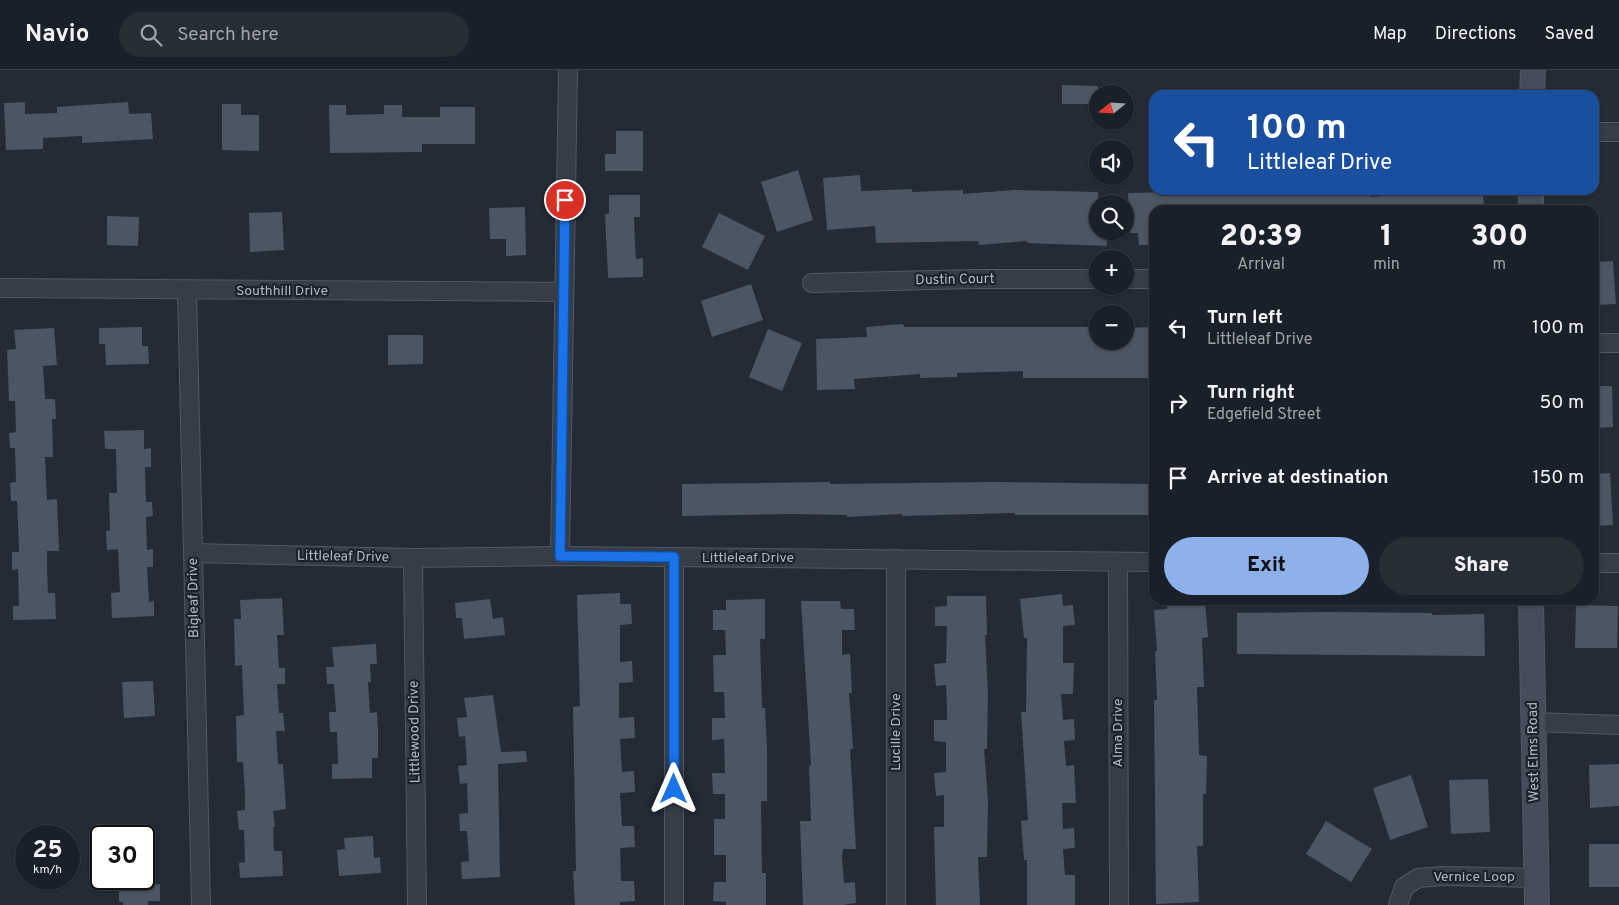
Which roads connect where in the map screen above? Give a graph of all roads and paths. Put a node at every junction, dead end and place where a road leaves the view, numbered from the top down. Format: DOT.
graph roads {
  1 [pos="568,70"];
  2 [pos="1532,70"];
  3 [pos="1532,90"];
  4 [pos="1599,132"];
  5 [pos="1619,132"];
  6 [pos="1089,279"];
  7 [pos="1134,279"];
  8 [pos="1149,279"];
  9 [pos="812,283"];
  10 [pos="0,288"];
  11 [pos="187,290"];
  12 [pos="564,292"];
  13 [pos="1599,343"];
  14 [pos="1619,343"];
  15 [pos="193,554"];
  16 [pos="560,556"];
  17 [pos="674,557"];
  18 [pos="413,558"];
  19 [pos="896,559"];
  20 [pos="1118,562"];
  21 [pos="1149,562"];
  22 [pos="1599,563"];
  23 [pos="1619,563"];
  24 [pos="1531,605"];
  25 [pos="1533,722"];
  26 [pos="1619,725"];
  27 [pos="1536,878"];
  28 [pos="201,905"];
  29 [pos="417,905"];
  30 [pos="674,905"];
  31 [pos="896,905"];
  32 [pos="1119,905"];
  33 [pos="1398,905"];
  34 [pos="1537,905"];
  1 -- 12 [label="street"];
  2 -- 3 [label="main road"];
  4 -- 5 [label="street"];
  6 -- 9 [label="street, Dustin Court"];
  7 -- 8 [label="street"];
  10 -- 11 [label="street, Southhill Drive"];
  11 -- 12 [label="street, Southhill Drive"];
  11 -- 15 [label="street, Bigleaf Drive"];
  12 -- 16 [label="street"];
  13 -- 14 [label="street"];
  15 -- 18 [label="street, Littleleaf Drive"];
  15 -- 28 [label="street, Bigleaf Drive"];
  16 -- 17 [label="street, Littleleaf Drive"];
  16 -- 18 [label="street, Littleleaf Drive"];
  17 -- 19 [label="street, Littleleaf Drive"];
  17 -- 30 [label="street"];
  18 -- 29 [label="street, Littlewood Drive"];
  19 -- 20 [label="street, Littleleaf Drive"];
  19 -- 31 [label="street, Lucille Drive"];
  20 -- 21 [label="street, Littleleaf Drive"];
  20 -- 32 [label="street, Alma Drive"];
  22 -- 23 [label="street"];
  24 -- 25 [label="main road, West Elms Road"];
  25 -- 26 [label="street"];
  25 -- 27 [label="main road, West Elms Road"];
  27 -- 33 [label="street, Vernice Loop"];
  27 -- 34 [label="main road, West Elms Road"];
}
